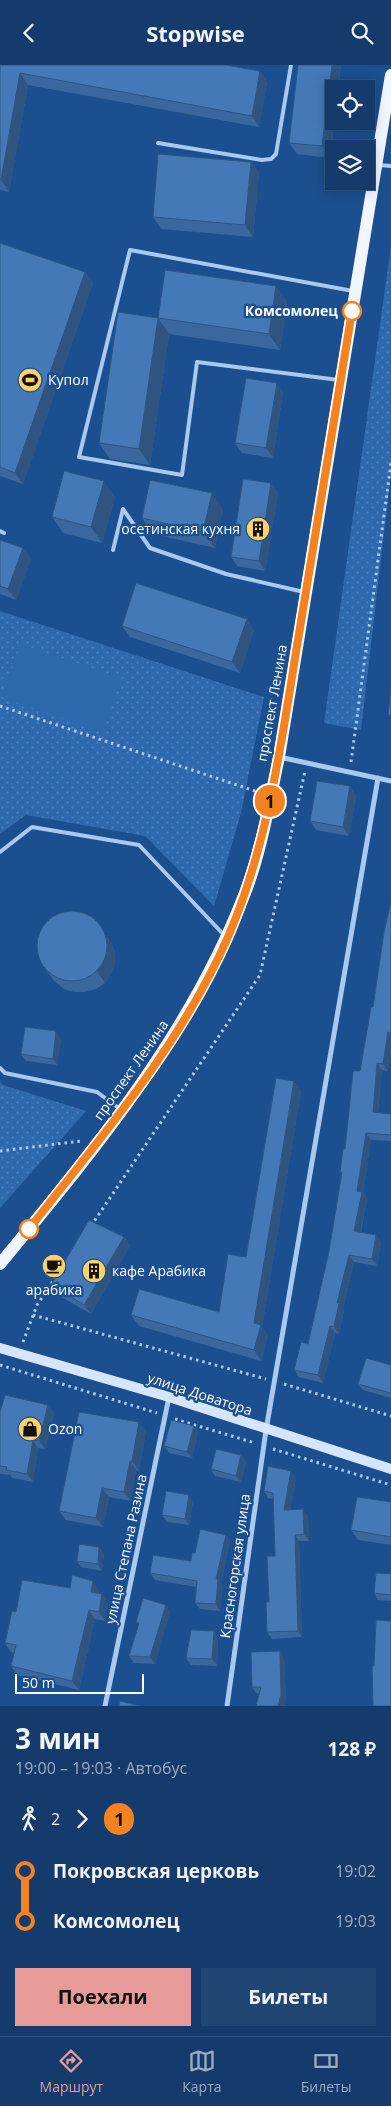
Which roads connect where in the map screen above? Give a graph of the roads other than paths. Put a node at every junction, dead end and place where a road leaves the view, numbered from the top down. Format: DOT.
graph roads {
  1 [pos="291,65"];
  2 [pos="391,75"];
  3 [pos="158,143"];
  4 [pos="376,165"];
  5 [pos="391,166"];
  6 [pos="356,291"];
  7 [pos="341,381"];
  8 [pos="113,551"];
  9 [pos="306,592"];
  10 [pos="279,757"];
  11 [pos="378,778"];
  12 [pos="391,781"];
  13 [pos="0,852"];
  14 [pos="227,939"];
  15 [pos="0,1067"];
  16 [pos="123,1111"];
  17 [pos="0,1264"];
  18 [pos="0,1348"];
  19 [pos="169,1397"];
  20 [pos="266,1429"];
  21 [pos="391,1469"];
  22 [pos="105,1706"];
  23 [pos="227,1706"];
  1 -- 3 [label="lane"];
  2 -- 4 [label="main road, проспект Ленина"];
  4 -- 5 [label="lane"];
  4 -- 6 [label="main road, проспект Ленина"];
  6 -- 7 [label="main road, проспект Ленина"];
  6 -- 7 [label="lane"];
  7 -- 9 [label="main road, проспект Ленина"];
  8 -- 9 [label="lane"];
  9 -- 10 [label="main road, проспект Ленина"];
  10 -- 11 [label="street"];
  10 -- 14 [label="main road, проспект Ленина"];
  11 -- 12 [label="street"];
  11 -- 20 [label="street"];
  13 -- 14 [label="lane"];
  14 -- 16 [label="main road, проспект Ленина"];
  15 -- 16 [label="lane"];
  16 -- 17 [label="main road, проспект Ленина"];
  18 -- 19 [label="main road, улица Доватора"];
  19 -- 20 [label="main road, улица Доватора"];
  19 -- 22 [label="street, улица Степана Разина"];
  20 -- 21 [label="main road, улица Доватора"];
  20 -- 23 [label="street, Красногорская улица"];
}
